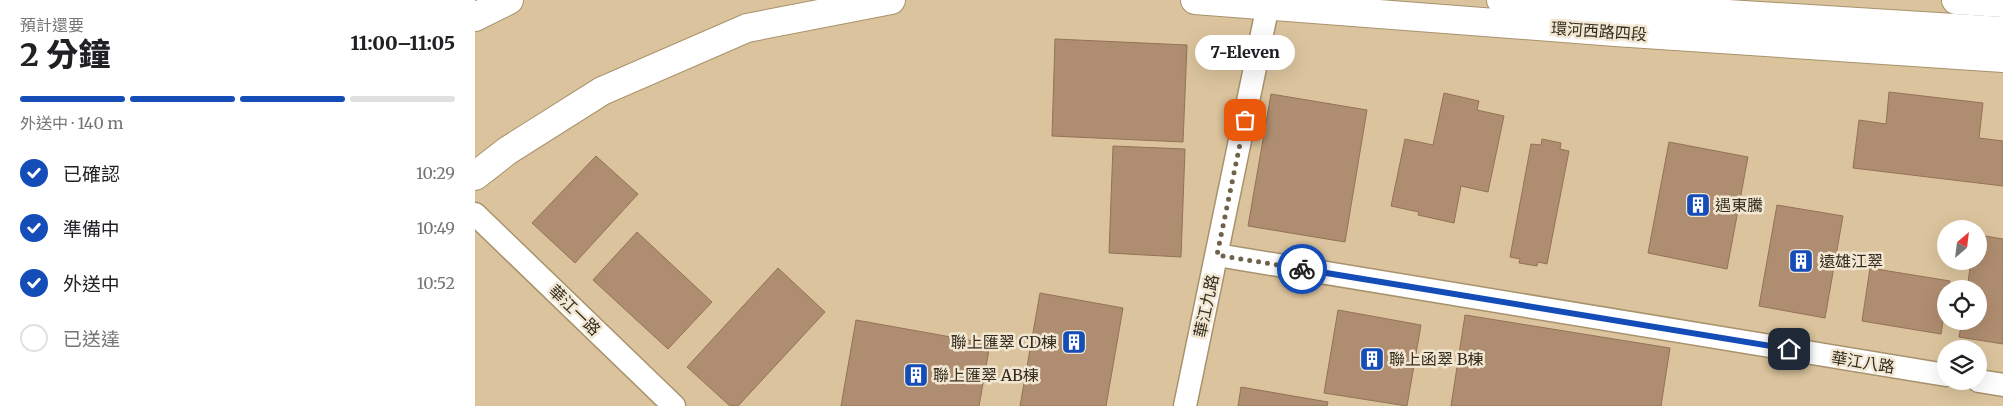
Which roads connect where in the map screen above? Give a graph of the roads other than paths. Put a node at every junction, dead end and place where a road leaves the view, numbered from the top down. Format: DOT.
graph roads {
  1 [pos="509,0"];
  2 [pos="891,0"];
  3 [pos="1195,0"];
  4 [pos="1501,0"];
  5 [pos="1956,0"];
  6 [pos="1269,3"];
  7 [pos="2003,3"];
  8 [pos="475,17"];
  9 [pos="2003,32"];
  10 [pos="2003,58"];
  11 [pos="475,176"];
  12 [pos="475,214"];
  13 [pos="1217,255"];
  14 [pos="1937,374"];
  15 [pos="1987,382"];
  16 [pos="2003,385"];
  17 [pos="674,406"];
  18 [pos="1185,406"];
  1 -- 8 [label="main road"];
  2 -- 11 [label="main road"];
  3 -- 6 [label="main road, 環河西路四段"];
  4 -- 9 [label="main road"];
  5 -- 7 [label="main road"];
  6 -- 10 [label="main road, 環河西路四段"];
  6 -- 13 [label="street, 華江九路"];
  12 -- 17 [label="street, 華江一路"];
  13 -- 14 [label="street, 華江八路"];
  13 -- 18 [label="street, 華江九路"];
  15 -- 16 [label="street"];
}
